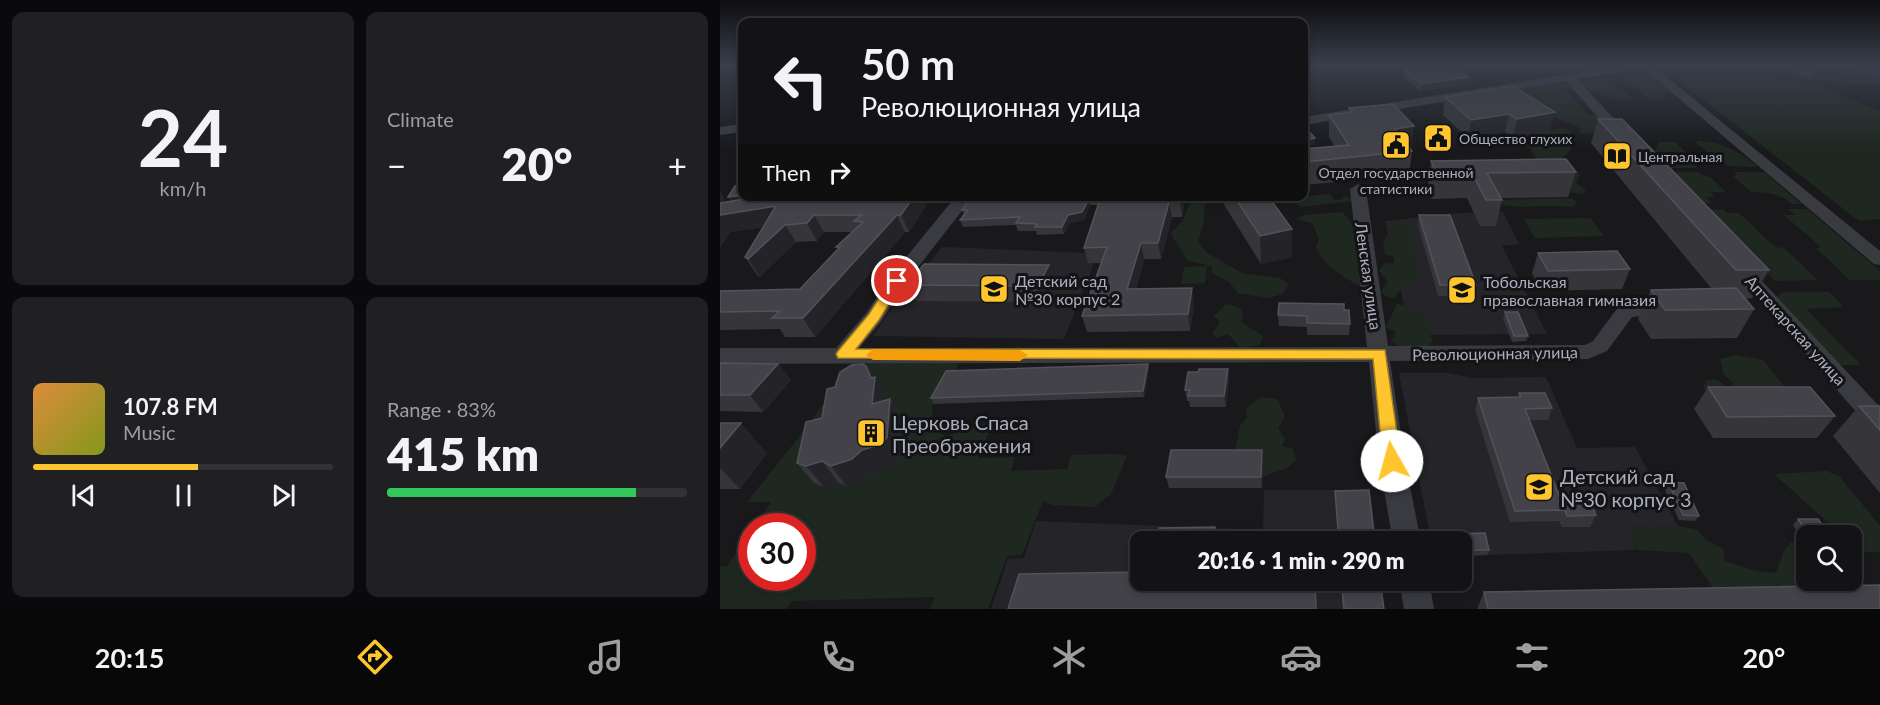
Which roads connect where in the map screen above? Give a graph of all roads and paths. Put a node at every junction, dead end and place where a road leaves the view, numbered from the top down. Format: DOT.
graph roads {
  1 [pos="1466,93"];
  2 [pos="1584,93"];
  3 [pos="1681,93"];
  4 [pos="1308,120"];
  5 [pos="738,129"];
  6 [pos="720,131"];
  7 [pos="1639,154"];
  8 [pos="1358,189"];
  9 [pos="962,201"];
  10 [pos="1731,257"];
  11 [pos="1880,260"];
  12 [pos="1689,308"];
  13 [pos="843,354"];
  14 [pos="1380,354"];
  15 [pos="720,356"];
  16 [pos="1880,423"];
  17 [pos="1405,531"];
  18 [pos="1416,591"];
  19 [pos="1419,609"];
  1 -- 4 [label="street"];
  2 -- 7 [label="street"];
  3 -- 11 [label="street"];
  5 -- 6 [label="street"];
  8 -- 14 [label="street, Ленская улица"];
  9 -- 13 [label="street"];
  10 -- 16 [label="street, Аптекарская улица"];
  12 -- 14 [label="street, Революционная улица"];
  13 -- 14 [label="street, Революционная улица"];
  13 -- 15 [label="street, Революционная улица"];
  14 -- 17 [label="street, Ленская улица"];
  18 -- 19 [label="street"];
}
